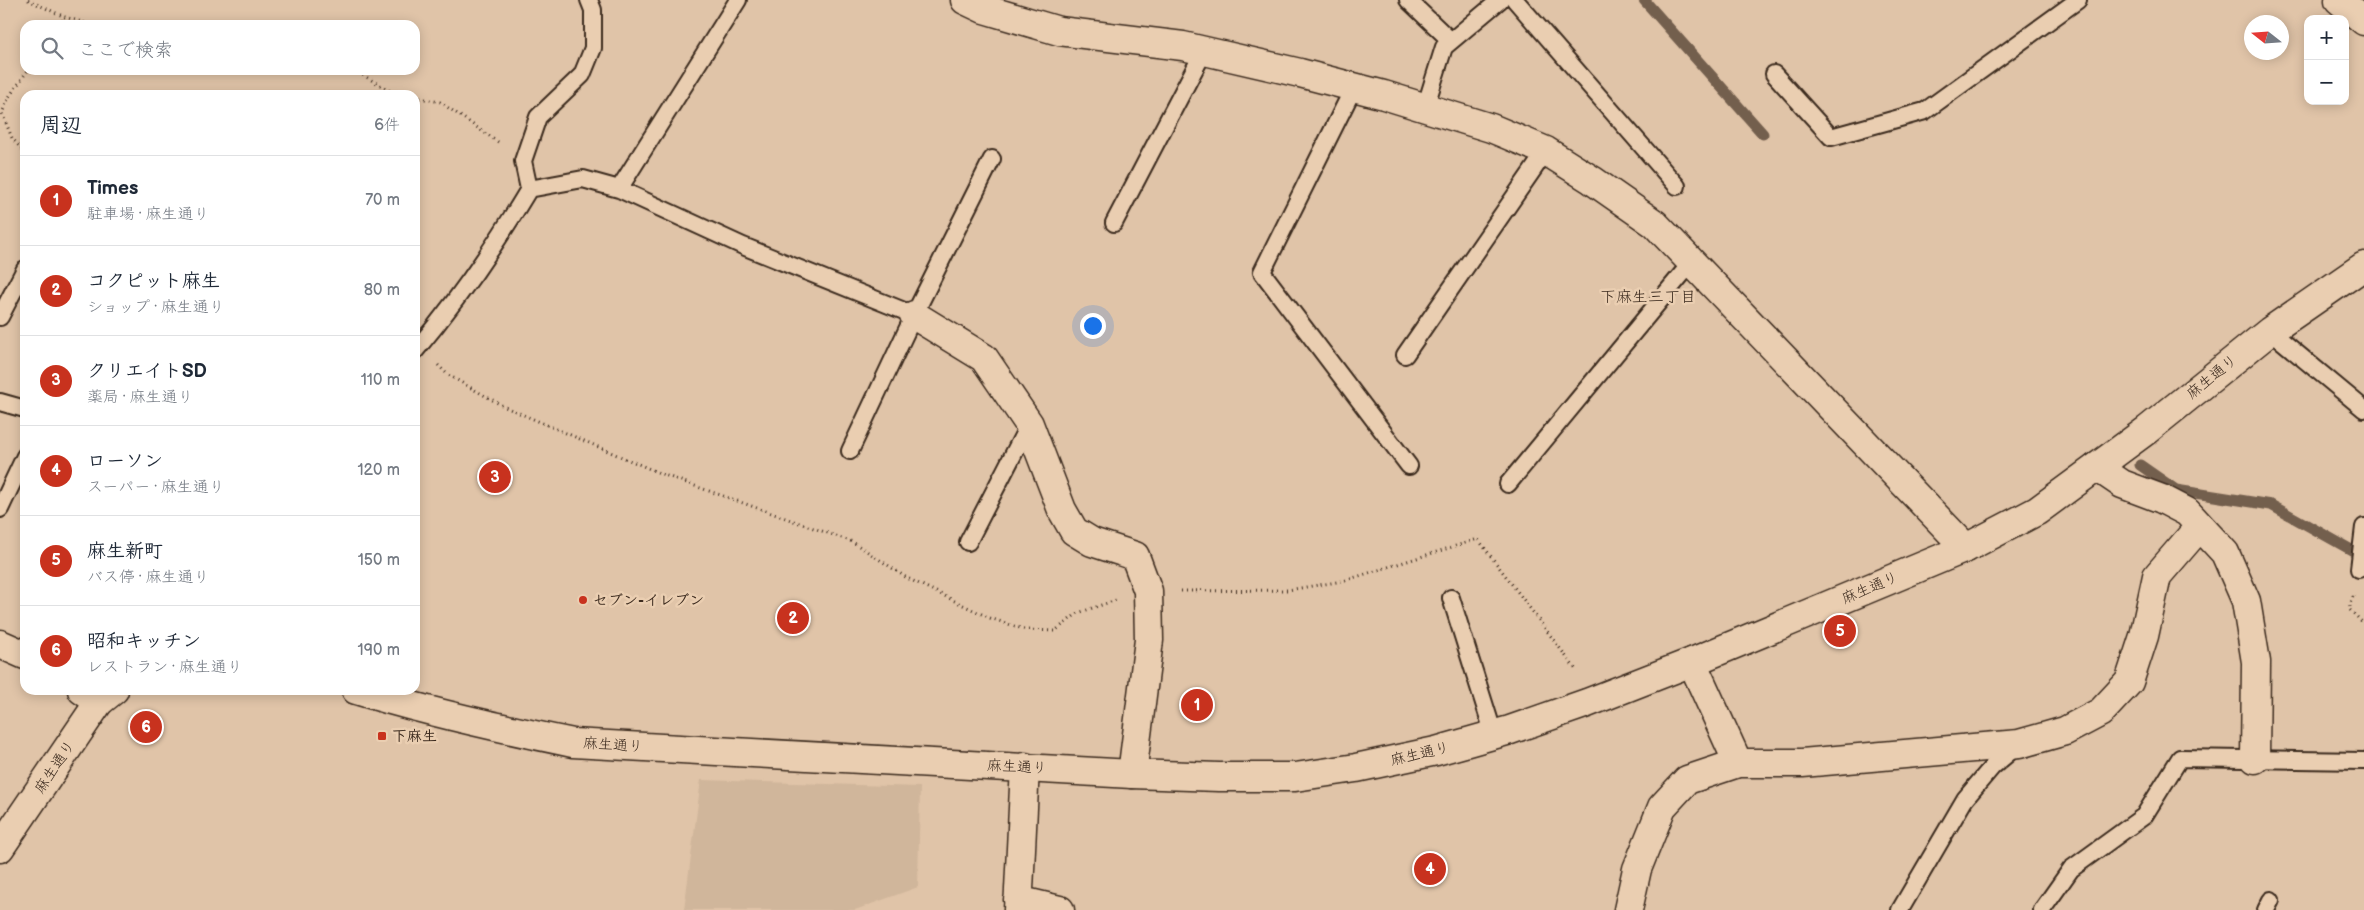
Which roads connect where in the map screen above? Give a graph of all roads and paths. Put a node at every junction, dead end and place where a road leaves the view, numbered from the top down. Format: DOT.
graph roads {
  1 [pos="28,0"];
  2 [pos="589,0"];
  3 [pos="738,0"];
  4 [pos="965,0"];
  5 [pos="1408,0"];
  6 [pos="1500,0"];
  7 [pos="1515,0"];
  8 [pos="2078,0"];
  9 [pos="2339,0"];
  10 [pos="65,17"];
  11 [pos="63,20"];
  12 [pos="75,20"];
  13 [pos="2364,21"];
  14 [pos="1451,41"];
  15 [pos="1204,50"];
  16 [pos="1774,74"];
  17 [pos="24,75"];
  18 [pos="363,75"];
  19 [pos="1354,88"];
  20 [pos="389,90"];
  21 [pos="420,98"];
  22 [pos="1425,108"];
  23 [pos="20,147"];
  24 [pos="1546,151"];
  25 [pos="992,159"];
  26 [pos="523,161"];
  27 [pos="1677,186"];
  28 [pos="530,189"];
  29 [pos="619,189"];
  30 [pos="1114,223"];
  31 [pos="1691,263"];
  32 [pos="2364,266"];
  33 [pos="20,279"];
  34 [pos="914,315"];
  35 [pos="0,317"];
  36 [pos="2270,330"];
  37 [pos="420,344"];
  38 [pos="420,351"];
  39 [pos="1405,355"];
  40 [pos="0,402"];
  41 [pos="20,408"];
  42 [pos="2364,409"];
  43 [pos="1029,424"];
  44 [pos="850,451"];
  45 [pos="1409,466"];
  46 [pos="20,467"];
  47 [pos="2097,467"];
  48 [pos="1508,484"];
  49 [pos="0,509"];
  50 [pos="2200,526"];
  51 [pos="2363,529"];
  52 [pos="968,542"];
  53 [pos="1966,548"];
  54 [pos="2359,569"];
  55 [pos="1148,591"];
  56 [pos="1450,598"];
  57 [pos="2364,624"];
  58 [pos="0,644"];
  59 [pos="20,653"];
  60 [pos="1692,662"];
  61 [pos="1582,678"];
  62 [pos="97,695"];
  63 [pos="373,695"];
  64 [pos="1494,735"];
  65 [pos="2019,744"];
  66 [pos="2255,759"];
  67 [pos="2364,761"];
  68 [pos="1738,763"];
  69 [pos="1025,767"];
  70 [pos="1132,774"];
  71 [pos="0,848"];
  72 [pos="1018,905"];
  73 [pos="1060,910"];
  74 [pos="1628,910"];
  75 [pos="1900,910"];
  76 [pos="2042,910"];
  1 -- 10 [label="path"];
  2 -- 26 [label="lane"];
  3 -- 29 [label="lane"];
  4 -- 15 [label="street"];
  5 -- 14 [label="lane"];
  6 -- 14 [label="lane"];
  7 -- 27 [label="lane"];
  8 -- 16 [label="lane"];
  9 -- 13 [label="street"];
  10 -- 11 [label="path"];
  10 -- 12 [label="path"];
  14 -- 22 [label="lane"];
  15 -- 19 [label="street"];
  15 -- 30 [label="lane"];
  17 -- 23 [label="path"];
  18 -- 20 [label="path"];
  19 -- 22 [label="street"];
  19 -- 45 [label="lane"];
  21 -- 26 [label="path"];
  22 -- 24 [label="street"];
  24 -- 31 [label="street"];
  24 -- 39 [label="lane"];
  25 -- 34 [label="lane"];
  26 -- 28 [label="lane"];
  28 -- 29 [label="lane"];
  28 -- 37 [label="lane"];
  29 -- 34 [label="lane"];
  31 -- 48 [label="lane"];
  31 -- 53 [label="street"];
  32 -- 36 [label="street, 麻生通り"];
  33 -- 35 [label="lane"];
  34 -- 43 [label="street"];
  34 -- 44 [label="lane"];
  36 -- 42 [label="lane"];
  36 -- 47 [label="street, 麻生通り"];
  38 -- 55 [label="path"];
  40 -- 41 [label="lane"];
  43 -- 52 [label="lane"];
  43 -- 55 [label="street"];
  46 -- 49 [label="lane"];
  47 -- 50 [label="street"];
  47 -- 53 [label="street, 麻生通り"];
  50 -- 65 [label="street"];
  50 -- 66 [label="street"];
  51 -- 54 [label="lane"];
  53 -- 60 [label="street, 麻生通り"];
  54 -- 57 [label="path"];
  55 -- 61 [label="path"];
  55 -- 70 [label="street"];
  56 -- 64 [label="lane"];
  58 -- 59 [label="street"];
  60 -- 64 [label="street, 麻生通り"];
  60 -- 68 [label="street"];
  62 -- 71 [label="street, 麻生通り"];
  63 -- 69 [label="street, 麻生通り"];
  64 -- 70 [label="street, 麻生通り"];
  65 -- 68 [label="street"];
  65 -- 75 [label="lane"];
  66 -- 67 [label="lane"];
  66 -- 76 [label="lane"];
  68 -- 74 [label="street"];
  69 -- 70 [label="street, 麻生通り"];
  69 -- 72 [label="street"];
  72 -- 73 [label="street"];
}
